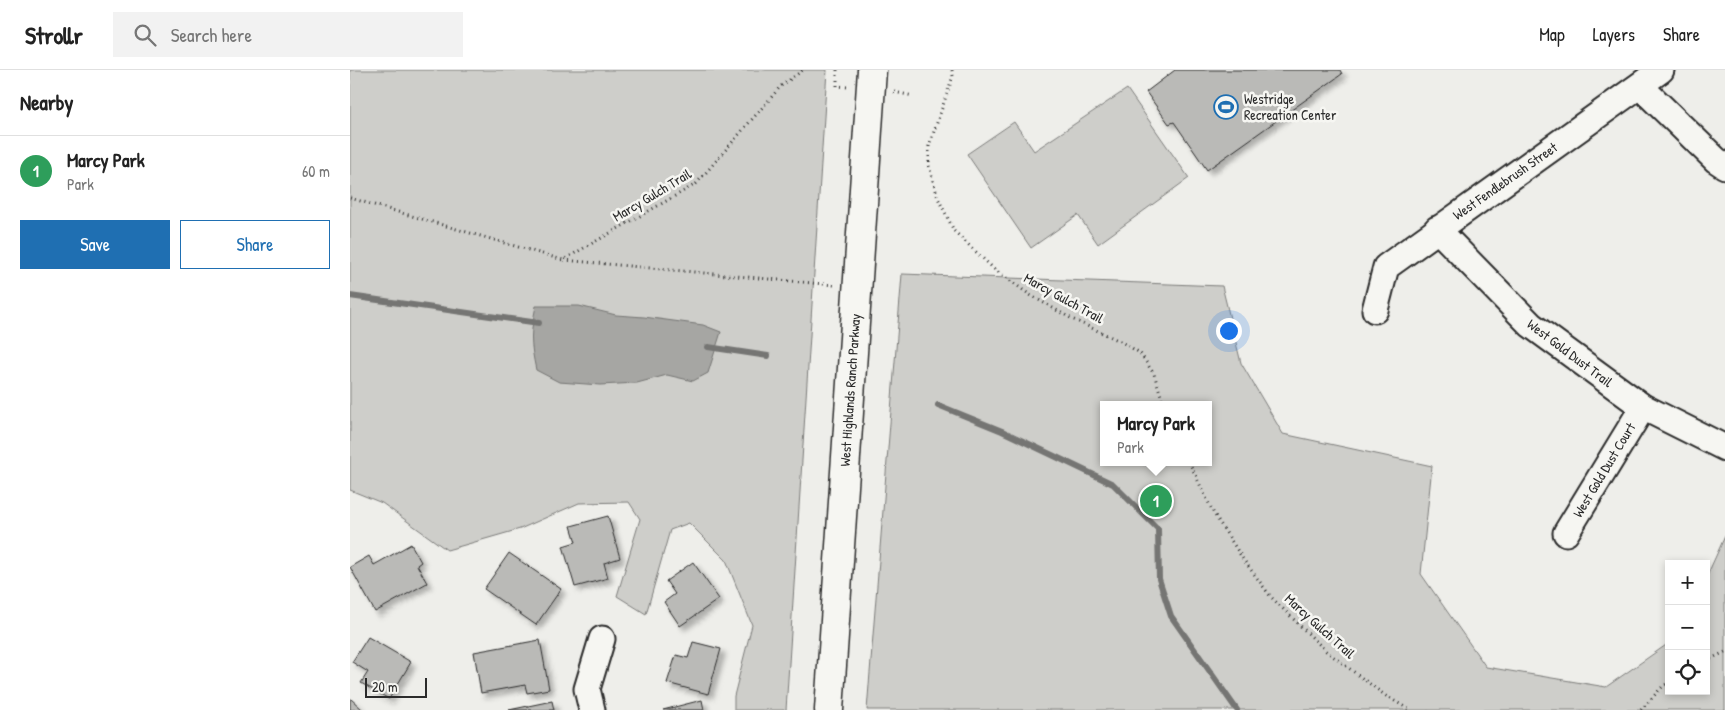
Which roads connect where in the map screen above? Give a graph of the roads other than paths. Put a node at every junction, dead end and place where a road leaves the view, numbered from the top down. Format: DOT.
graph roads {
  1 [pos="872,70"];
  2 [pos="1661,70"];
  3 [pos="1640,86"];
  4 [pos="1725,166"];
  5 [pos="1437,229"];
  6 [pos="1375,310"];
  7 [pos="1643,407"];
  8 [pos="1725,448"];
  9 [pos="1566,533"];
  10 [pos="602,639"];
  11 [pos="592,710"];
  12 [pos="829,710"];
  1 -- 12 [label="main road, West Highlands Ranch Parkway"];
  2 -- 3 [label="street, West Fendlebrush Street"];
  3 -- 4 [label="street"];
  3 -- 5 [label="street, West Fendlebrush Street"];
  5 -- 6 [label="street, West Fendlebrush Street"];
  5 -- 7 [label="street, West Gold Dust Trail"];
  7 -- 8 [label="street, West Gold Dust Trail"];
  7 -- 9 [label="street, West Gold Dust Court"];
  10 -- 11 [label="street"];
}
